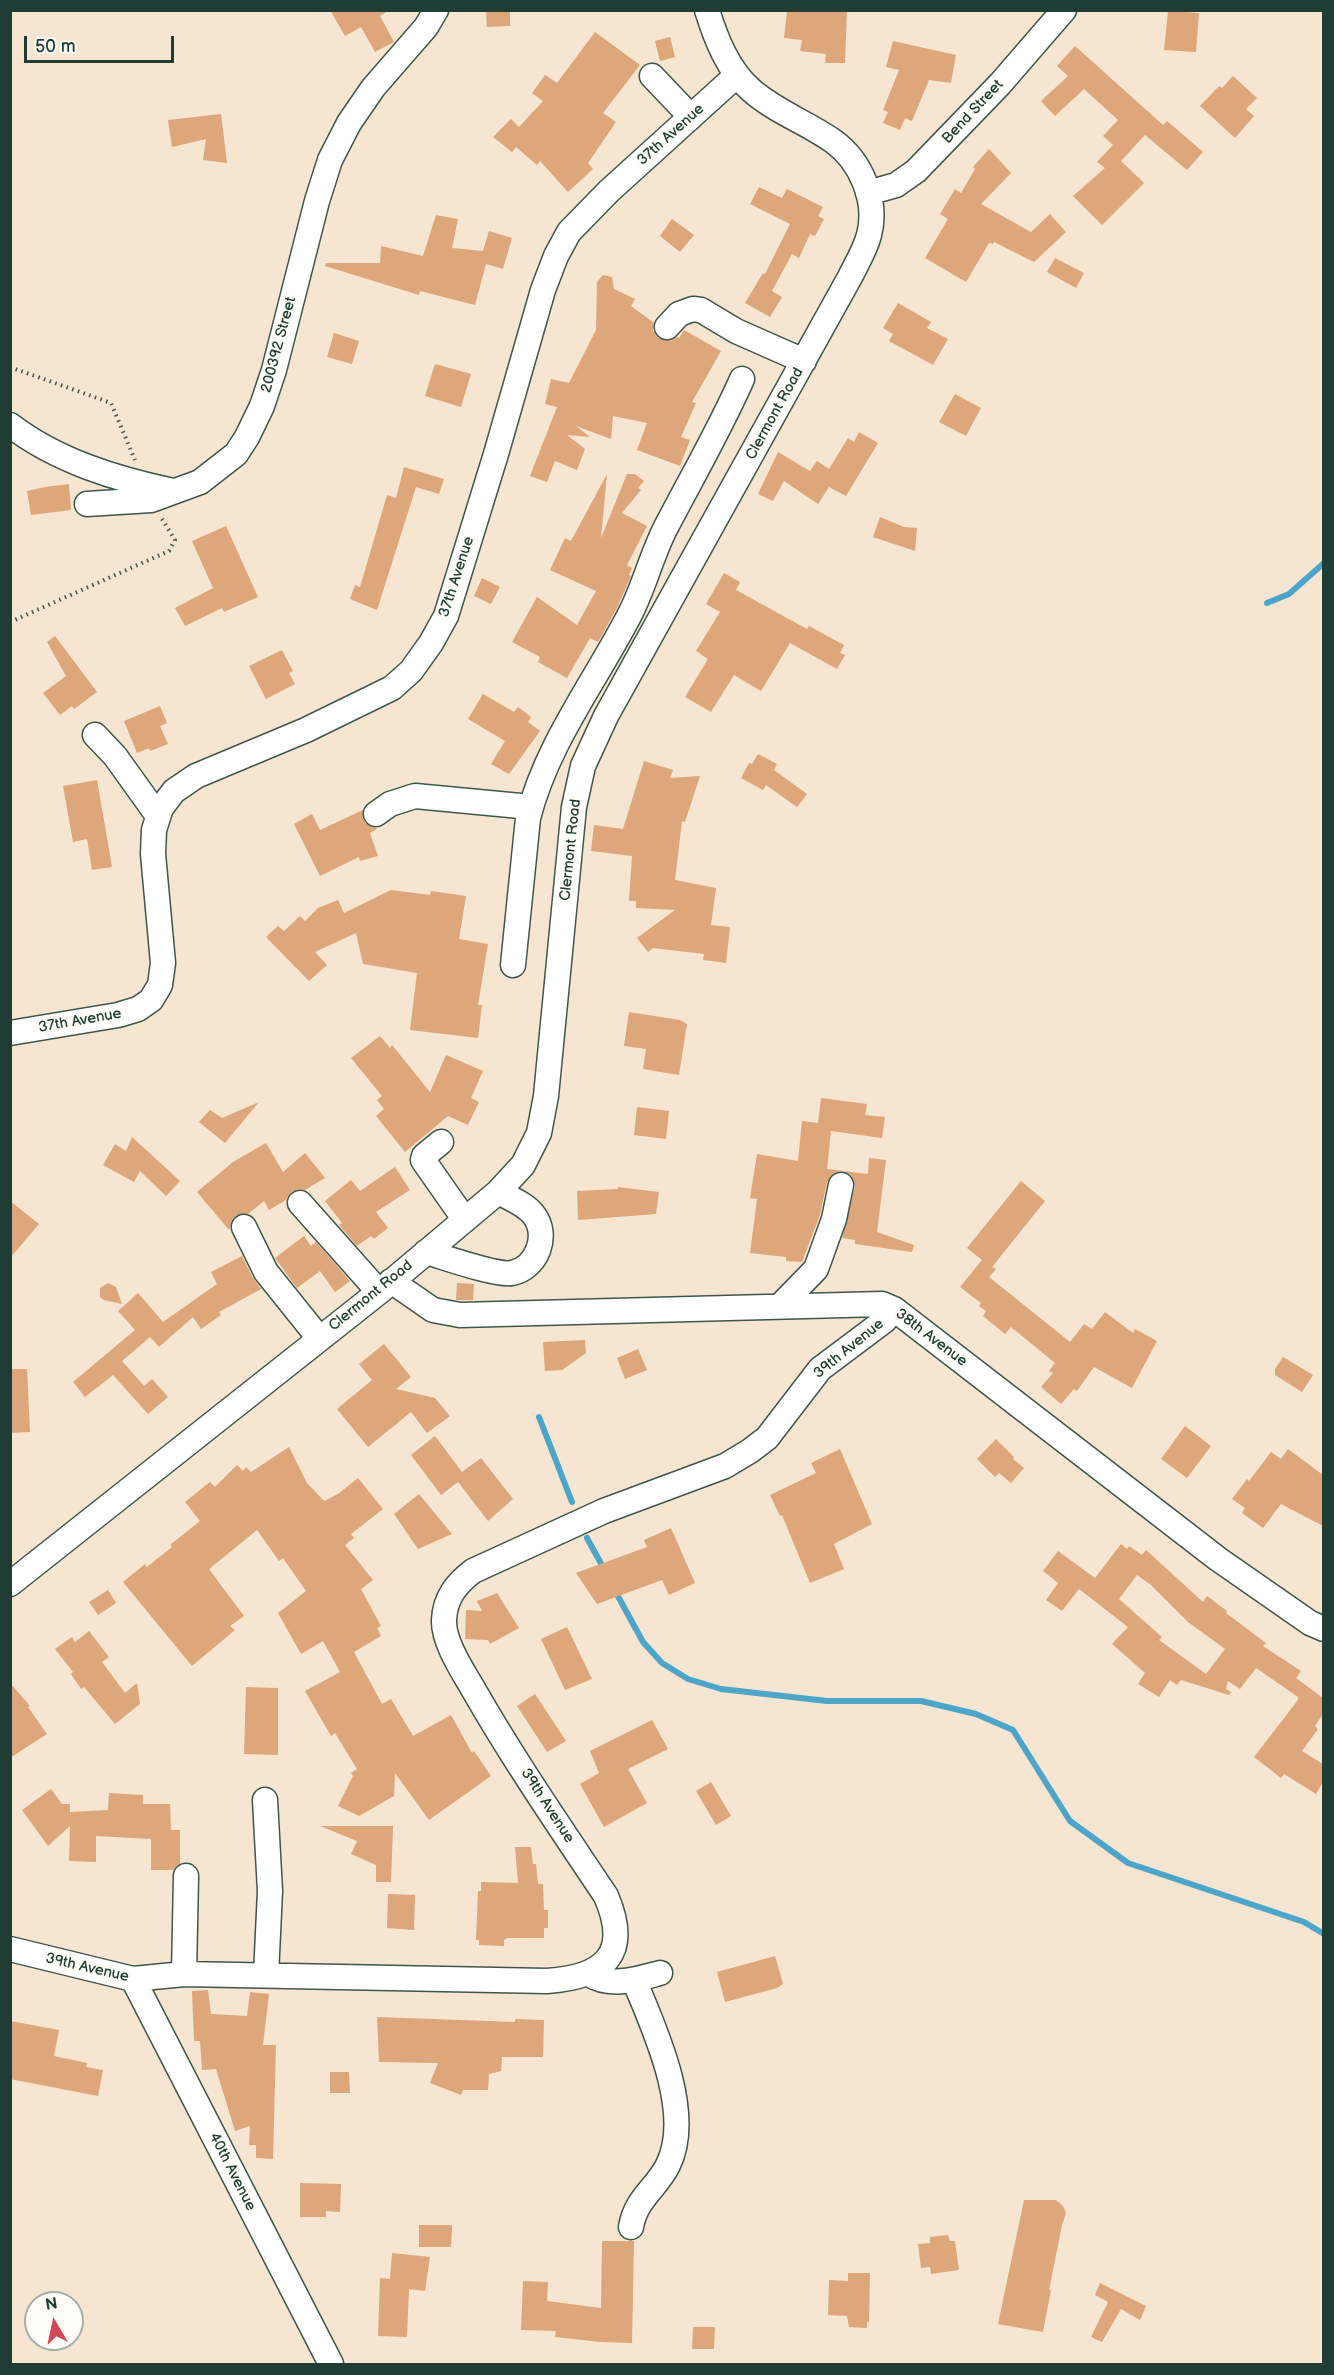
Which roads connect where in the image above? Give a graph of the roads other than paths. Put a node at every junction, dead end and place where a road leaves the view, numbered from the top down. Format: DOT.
graph roads {
  1 [pos="436,10"];
  2 [pos="707,10"];
  3 [pos="1064,10"];
  4 [pos="737,75"];
  5 [pos="652,76"];
  6 [pos="691,117"];
  7 [pos="868,194"];
  8 [pos="667,327"];
  9 [pos="804,361"];
  10 [pos="742,379"];
  11 [pos="10,425"];
  12 [pos="148,493"];
  13 [pos="87,504"];
  14 [pos="623,627"];
  15 [pos="649,640"];
  16 [pos="94,735"];
  17 [pos="531,807"];
  18 [pos="376,814"];
  19 [pos="158,816"];
  20 [pos="513,965"];
  21 [pos="10,1033"];
  22 [pos="441,1142"];
  23 [pos="841,1185"];
  24 [pos="498,1192"];
  25 [pos="300,1203"];
  26 [pos="465,1220"];
  27 [pos="244,1227"];
  28 [pos="426,1252"];
  29 [pos="385,1287"];
  30 [pos="780,1306"];
  31 [pos="894,1309"];
  32 [pos="319,1338"];
  33 [pos="10,1584"];
  34 [pos="1323,1629"];
  35 [pos="265,1800"];
  36 [pos="186,1876"];
  37 [pos="10,1949"];
  38 [pos="660,1973"];
  39 [pos="184,1974"];
  40 [pos="589,1974"];
  41 [pos="266,1975"];
  42 [pos="133,1979"];
  43 [pos="634,1980"];
  44 [pos="631,2227"];
  45 [pos="331,2364"];
  1 -- 12 [label="street, 200392 Street"];
  2 -- 4 [label="street, Clermont Road"];
  3 -- 7 [label="street, Bend Street"];
  4 -- 6 [label="street, 37th Avenue"];
  4 -- 7 [label="street, Clermont Road"];
  5 -- 6 [label="street"];
  6 -- 19 [label="street, 37th Avenue"];
  7 -- 9 [label="street, Clermont Road"];
  8 -- 9 [label="street"];
  9 -- 15 [label="street, Clermont Road"];
  10 -- 14 [label="street"];
  11 -- 12 [label="street"];
  12 -- 13 [label="street, 200392 Street"];
  14 -- 15 [label="street"];
  14 -- 17 [label="street"];
  15 -- 24 [label="street, Clermont Road"];
  16 -- 19 [label="street"];
  17 -- 18 [label="street"];
  17 -- 20 [label="street"];
  19 -- 21 [label="street, 37th Avenue"];
  22 -- 26 [label="street"];
  23 -- 30 [label="street"];
  24 -- 26 [label="street, Clermont Road"];
  24 -- 28 [label="street"];
  25 -- 29 [label="street, 38th Avenue"];
  26 -- 28 [label="street, Clermont Road"];
  27 -- 32 [label="street"];
  28 -- 29 [label="street, Clermont Road"];
  29 -- 30 [label="street, 38th Avenue"];
  29 -- 32 [label="street, Clermont Road"];
  30 -- 31 [label="street, 38th Avenue"];
  31 -- 34 [label="street, 38th Avenue"];
  31 -- 40 [label="street, 39th Avenue"];
  32 -- 33 [label="street, Clermont Road"];
  35 -- 41 [label="street"];
  36 -- 39 [label="street"];
  37 -- 42 [label="street, 39th Avenue"];
  38 -- 43 [label="street"];
  39 -- 41 [label="street, 39th Avenue"];
  39 -- 42 [label="street, 39th Avenue"];
  40 -- 41 [label="street, 39th Avenue"];
  40 -- 43 [label="street"];
  42 -- 45 [label="street, 40th Avenue"];
  43 -- 44 [label="street"];
}
